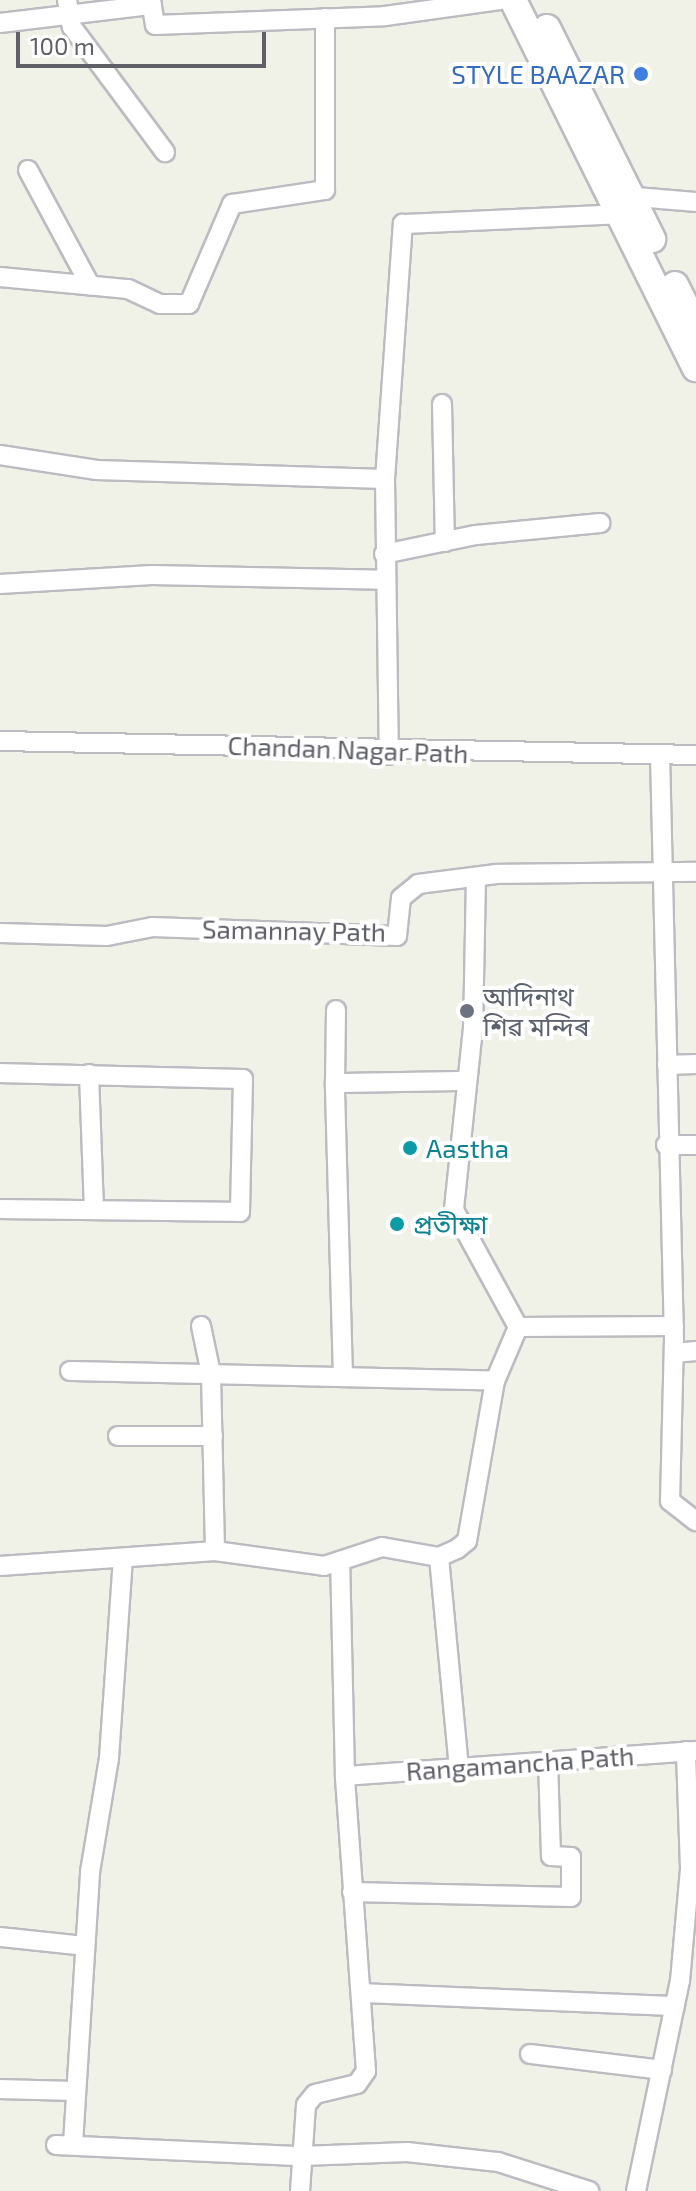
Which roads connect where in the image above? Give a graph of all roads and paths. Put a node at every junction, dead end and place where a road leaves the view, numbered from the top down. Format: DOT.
graph roads {
  1 [pos="501,0"];
  2 [pos="513,0"];
  3 [pos="532,0"];
  4 [pos="151,3"];
  5 [pos="69,9"];
  6 [pos="325,18"];
  7 [pos="0,23"];
  8 [pos="165,152"];
  9 [pos="28,170"];
  10 [pos="696,202"];
  11 [pos="628,205"];
  12 [pos="0,277"];
  13 [pos="90,285"];
  14 [pos="696,327"];
  15 [pos="693,357"];
  16 [pos="442,404"];
  17 [pos="0,455"];
  18 [pos="385,479"];
  19 [pos="600,523"];
  20 [pos="445,542"];
  21 [pos="384,554"];
  22 [pos="384,580"];
  23 [pos="0,584"];
  24 [pos="0,741"];
  25 [pos="660,754"];
  26 [pos="389,755"];
  27 [pos="696,755"];
  28 [pos="667,870"];
  29 [pos="696,872"];
  30 [pos="476,877"];
  31 [pos="0,933"];
  32 [pos="336,1010"];
  33 [pos="696,1064"];
  34 [pos="667,1065"];
  35 [pos="0,1073"];
  36 [pos="89,1074"];
  37 [pos="466,1081"];
  38 [pos="335,1083"];
  39 [pos="666,1145"];
  40 [pos="696,1145"];
  41 [pos="0,1209"];
  42 [pos="94,1210"];
  43 [pos="201,1326"];
  44 [pos="674,1326"];
  45 [pos="518,1327"];
  46 [pos="696,1351"];
  47 [pos="674,1353"];
  48 [pos="70,1371"];
  49 [pos="211,1374"];
  50 [pos="343,1377"];
  51 [pos="495,1381"];
  52 [pos="118,1436"];
  53 [pos="213,1436"];
  54 [pos="696,1521"];
  55 [pos="215,1551"];
  56 [pos="439,1557"];
  57 [pos="123,1558"];
  58 [pos="340,1561"];
  59 [pos="0,1566"];
  60 [pos="691,1751"];
  61 [pos="548,1761"];
  62 [pos="459,1767"];
  63 [pos="345,1776"];
  64 [pos="352,1892"];
  65 [pos="0,1937"];
  66 [pos="85,1946"];
  67 [pos="362,1993"];
  68 [pos="675,2006"];
  69 [pos="530,2054"];
  70 [pos="662,2070"];
  71 [pos="0,2089"];
  72 [pos="76,2091"];
  73 [pos="302,2156"];
  74 [pos="300,2191"];
  75 [pos="589,2191"];
  76 [pos="636,2191"];
  1 -- 6 [label="street"];
  2 -- 11 [label="main road"];
  3 -- 11 [label="main road"];
  4 -- 5 [label="street"];
  4 -- 6 [label="street"];
  5 -- 7 [label="street"];
  5 -- 8 [label="street"];
  6 -- 13 [label="street"];
  9 -- 13 [label="street"];
  10 -- 11 [label="street"];
  11 -- 14 [label="main road"];
  11 -- 15 [label="main road"];
  11 -- 18 [label="street"];
  12 -- 13 [label="street"];
  16 -- 20 [label="street"];
  17 -- 18 [label="street"];
  18 -- 21 [label="street"];
  19 -- 20 [label="street"];
  20 -- 21 [label="street"];
  21 -- 22 [label="street"];
  22 -- 23 [label="street"];
  22 -- 26 [label="street"];
  24 -- 26 [label="street, Chandan Nagar Path"];
  25 -- 26 [label="street, Chandan Nagar Path"];
  25 -- 27 [label="street, Chandan Nagar Path"];
  25 -- 28 [label="street"];
  28 -- 29 [label="street, Samannay Path"];
  28 -- 30 [label="street, Samannay Path"];
  28 -- 34 [label="street"];
  30 -- 31 [label="street, Samannay Path"];
  30 -- 37 [label="street"];
  32 -- 38 [label="street"];
  33 -- 34 [label="street"];
  34 -- 39 [label="street"];
  35 -- 36 [label="street"];
  36 -- 42 [label="street"];
  36 -- 42 [label="street"];
  37 -- 38 [label="street"];
  37 -- 45 [label="street"];
  38 -- 50 [label="street"];
  39 -- 40 [label="street"];
  39 -- 44 [label="street"];
  41 -- 42 [label="street"];
  43 -- 49 [label="street"];
  44 -- 45 [label="street"];
  44 -- 47 [label="street"];
  45 -- 51 [label="street"];
  46 -- 47 [label="street"];
  47 -- 54 [label="street"];
  48 -- 49 [label="street"];
  49 -- 50 [label="street"];
  49 -- 53 [label="street"];
  50 -- 51 [label="street"];
  51 -- 56 [label="street"];
  52 -- 53 [label="street"];
  53 -- 55 [label="street"];
  55 -- 57 [label="street"];
  55 -- 58 [label="street"];
  56 -- 58 [label="street"];
  56 -- 62 [label="street"];
  57 -- 59 [label="street"];
  57 -- 66 [label="street"];
  58 -- 63 [label="street"];
  60 -- 61 [label="street, Rangamancha Path"];
  60 -- 68 [label="street"];
  61 -- 62 [label="street, Rangamancha Path"];
  61 -- 64 [label="street"];
  62 -- 63 [label="street, Rangamancha Path"];
  63 -- 64 [label="street"];
  64 -- 67 [label="street"];
  65 -- 66 [label="street"];
  66 -- 72 [label="street"];
  67 -- 68 [label="street"];
  67 -- 73 [label="street"];
  68 -- 70 [label="street"];
  69 -- 70 [label="street"];
  70 -- 76 [label="street"];
  71 -- 72 [label="street"];
  72 -- 73 [label="street"];
  73 -- 74 [label="street"];
  73 -- 75 [label="street"];
}
